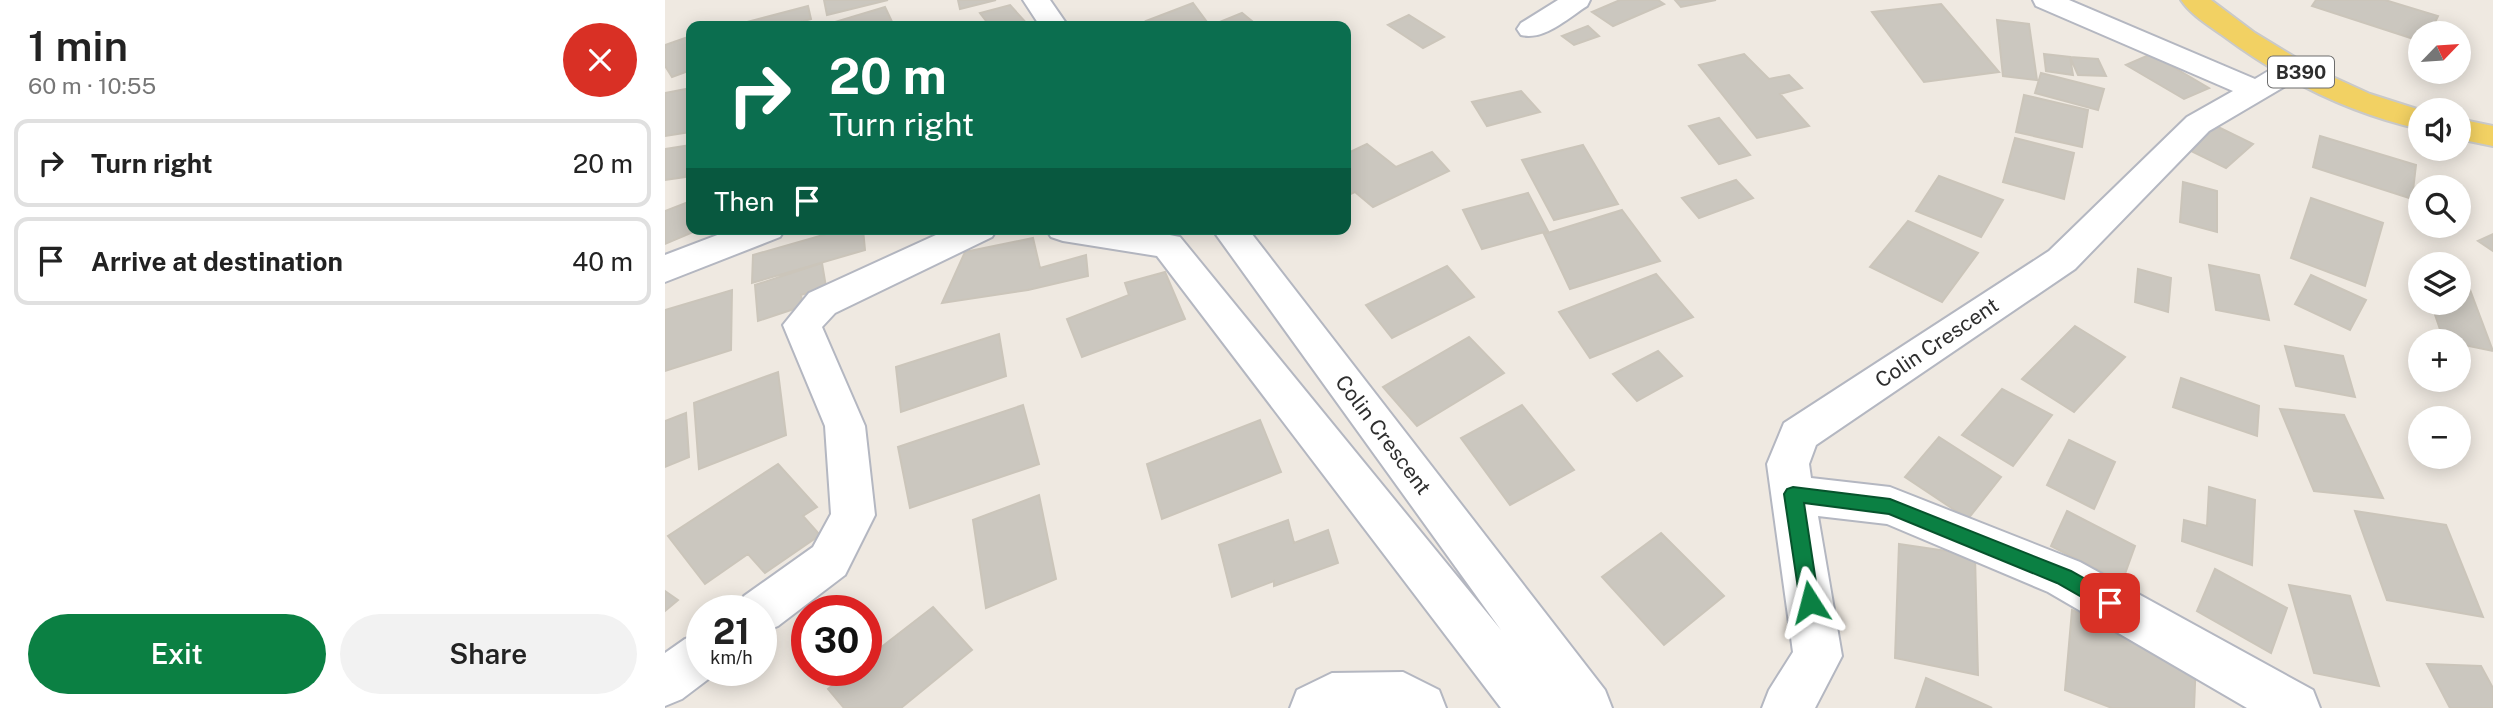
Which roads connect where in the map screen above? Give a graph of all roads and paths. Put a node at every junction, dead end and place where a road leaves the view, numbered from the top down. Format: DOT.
graph roads {
  1 [pos="1036,0"];
  2 [pos="1577,0"];
  3 [pos="2046,0"];
  4 [pos="2195,0"];
  5 [pos="1051,21"];
  6 [pos="1531,29"];
  7 [pos="2294,69"];
  8 [pos="2256,90"];
  9 [pos="2408,116"];
  10 [pos="2471,131"];
  11 [pos="2493,136"];
  12 [pos="753,235"];
  13 [pos="967,235"];
  14 [pos="1100,235"];
  15 [pos="1233,235"];
  16 [pos="665,269"];
  17 [pos="1793,494"];
  18 [pos="777,599"];
  19 [pos="686,666"];
  20 [pos="665,682"];
  21 [pos="1315,708"];
  22 [pos="1421,708"];
  23 [pos="1545,708"];
  24 [pos="1587,708"];
  25 [pos="1787,708"];
  26 [pos="2295,708"];
  1 -- 5 [label="street"];
  2 -- 6 [label="street"];
  3 -- 8 [label="street"];
  4 -- 7 [label="main road, B390"];
  7 -- 8 [label="street, Colin Crescent"];
  7 -- 9 [label="main road, B390"];
  8 -- 17 [label="street, Colin Crescent"];
  10 -- 11 [label="main road"];
  12 -- 16 [label="street"];
  13 -- 18 [label="street"];
  14 -- 23 [label="street"];
  15 -- 24 [label="street, Colin Crescent"];
  17 -- 25 [label="street, Colin Crescent"];
  17 -- 26 [label="street"];
  19 -- 20 [label="street"];
  21 -- 22 [label="street"];
}
